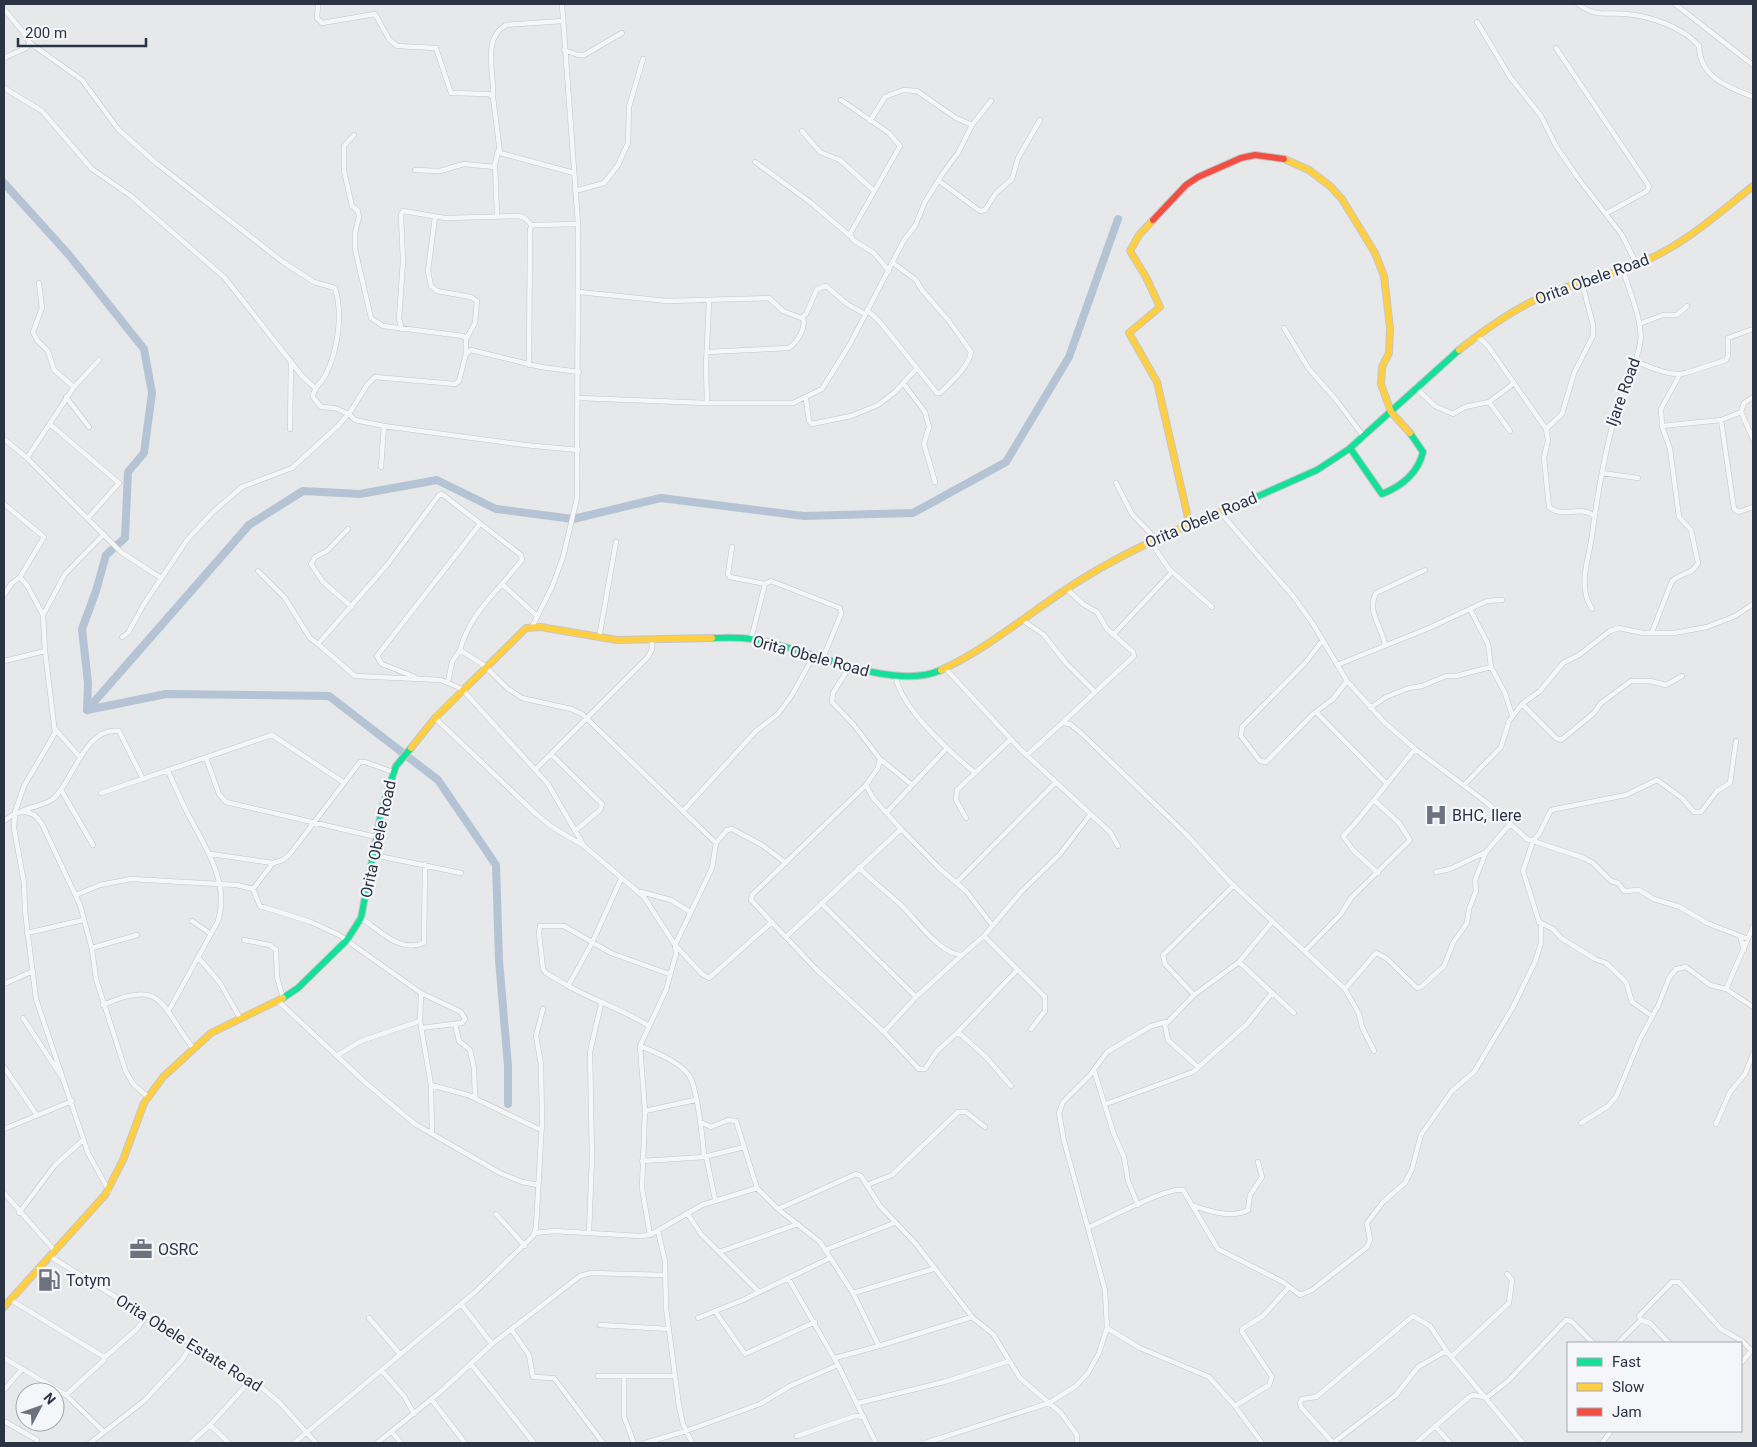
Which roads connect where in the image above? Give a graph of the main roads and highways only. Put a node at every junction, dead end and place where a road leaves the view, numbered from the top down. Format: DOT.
graph roads {
  1 [pos="1753,186"];
  2 [pos="1391,412"];
  3 [pos="1350,448"];
  4 [pos="1190,522"];
  5 [pos="4,1307"];
  1 -- 2 [label="main road, Orita Obele Road"];
  2 -- 3 [label="main road, Orita Obele Road"];
  2 -- 3 [label="main road"];
  2 -- 4 [label="main road"];
  3 -- 4 [label="main road, Orita Obele Road"];
  4 -- 5 [label="main road, Orita Obele Road"];
}
